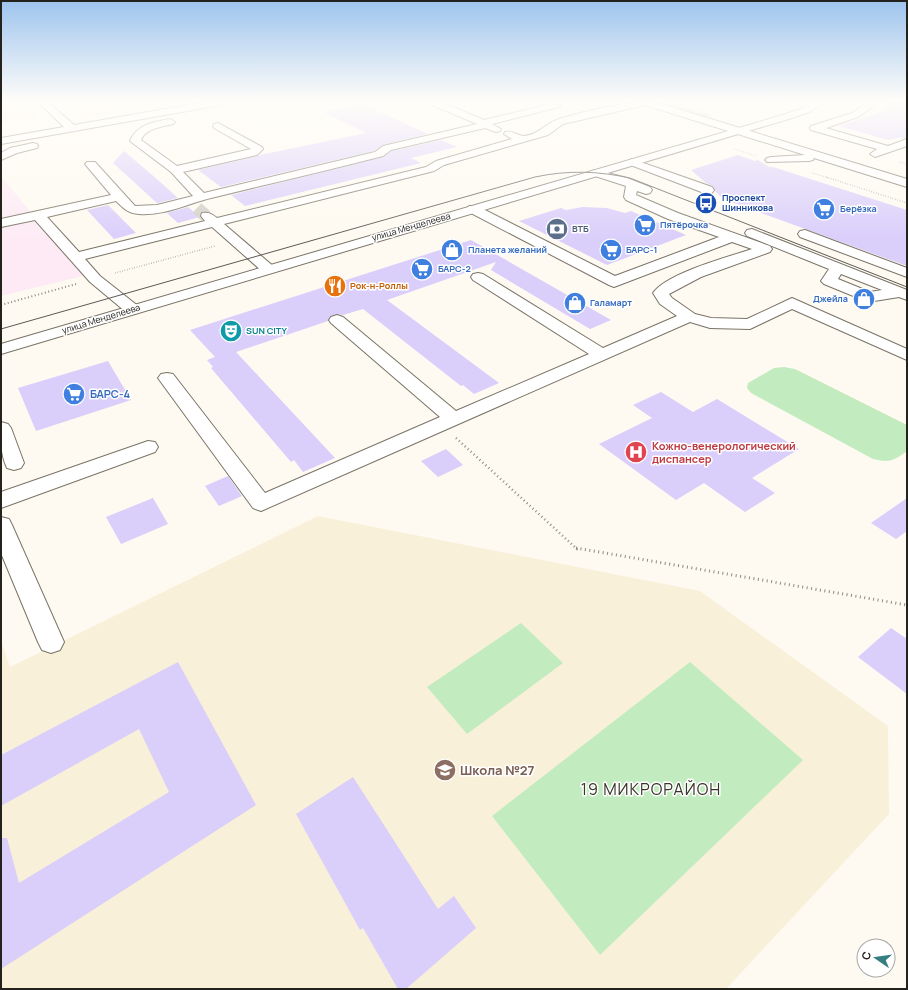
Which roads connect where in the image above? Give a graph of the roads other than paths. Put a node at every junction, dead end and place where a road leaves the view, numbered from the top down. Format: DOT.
graph roads {
  1 [pos="22,148"];
  2 [pos="145,148"];
  3 [pos="257,148"];
  4 [pos="387,148"];
  5 [pos="491,148"];
  6 [pos="679,148"];
  7 [pos="793,148"];
  8 [pos="830,148"];
  9 [pos="888,149"];
  10 [pos="1,157"];
  11 [pos="822,157"];
  12 [pos="863,158"];
  13 [pos="771,160"];
  14 [pos="834,160"];
  15 [pos="632,162"];
  16 [pos="878,163"];
  17 [pos="91,164"];
  18 [pos="174,170"];
  19 [pos="596,173"];
  20 [pos="888,177"];
  21 [pos="874,182"];
  22 [pos="907,183"];
  23 [pos="632,184"];
  24 [pos="708,190"];
  25 [pos="907,192"];
  26 [pos="661,196"];
  27 [pos="119,197"];
  28 [pos="690,208"];
  29 [pos="202,209"];
  30 [pos="473,209"];
  31 [pos="38,215"];
  32 [pos="1,223"];
  33 [pos="805,234"];
  34 [pos="732,237"];
  35 [pos="771,246"];
  36 [pos="76,257"];
  37 [pos="268,269"];
  38 [pos="907,273"];
  39 [pos="478,277"];
  40 [pos="904,294"];
  41 [pos="132,310"];
  42 [pos="689,317"];
  43 [pos="337,320"];
  44 [pos="1,349"];
  45 [pos="602,355"];
  46 [pos="907,355"];
  47 [pos="166,378"];
  48 [pos="447,422"];
  49 [pos="1,428"];
  50 [pos="148,447"];
  51 [pos="14,463"];
  52 [pos="1,500"];
  53 [pos="1,525"];
  54 [pos="6,551"];
  55 [pos="51,642"];
  1 -- 10 [label="main road"];
  2 -- 18 [label="main road"];
  3 -- 18 [label="main road"];
  4 -- 29 [label="main road"];
  5 -- 29 [label="main road"];
  6 -- 15 [label="main road, улица Менделеева"];
  7 -- 11 [label="main road"];
  8 -- 12 [label="main road"];
  9 -- 12 [label="main road"];
  11 -- 13 [label="main road"];
  11 -- 14 [label="main road"];
  12 -- 16 [label="main road"];
  14 -- 20 [label="main road"];
  14 -- 21 [label="main road"];
  15 -- 19 [label="main road, улица Менделеева"];
  15 -- 24 [label="main road"];
  17 -- 27 [label="main road"];
  18 -- 29 [label="main road"];
  19 -- 23 [label="main road"];
  19 -- 30 [label="main road, улица Менделеева"];
  20 -- 21 [label="main road"];
  20 -- 22 [label="main road"];
  21 -- 25 [label="main road"];
  23 -- 26 [label="main road"];
  23 -- 34 [label="main road"];
  27 -- 29 [label="main road"];
  27 -- 31 [label="main road"];
  28 -- 35 [label="main road"];
  29 -- 36 [label="main road"];
  29 -- 37 [label="main road"];
  30 -- 34 [label="main road"];
  30 -- 37 [label="main road, улица Менделеева"];
  31 -- 32 [label="main road"];
  31 -- 36 [label="main road"];
  33 -- 38 [label="main road"];
  34 -- 35 [label="main road"];
  35 -- 40 [label="main road"];
  35 -- 42 [label="main road"];
  36 -- 41 [label="main road"];
  37 -- 41 [label="main road, улица Менделеева"];
  39 -- 45 [label="main road"];
  41 -- 44 [label="main road, улица Менделеева"];
  42 -- 45 [label="main road"];
  42 -- 46 [label="main road"];
  43 -- 48 [label="main road"];
  45 -- 48 [label="main road"];
  47 -- 48 [label="main road"];
  49 -- 51 [label="main road"];
  50 -- 52 [label="main road"];
  53 -- 54 [label="main road"];
  54 -- 55 [label="main road"];
}
